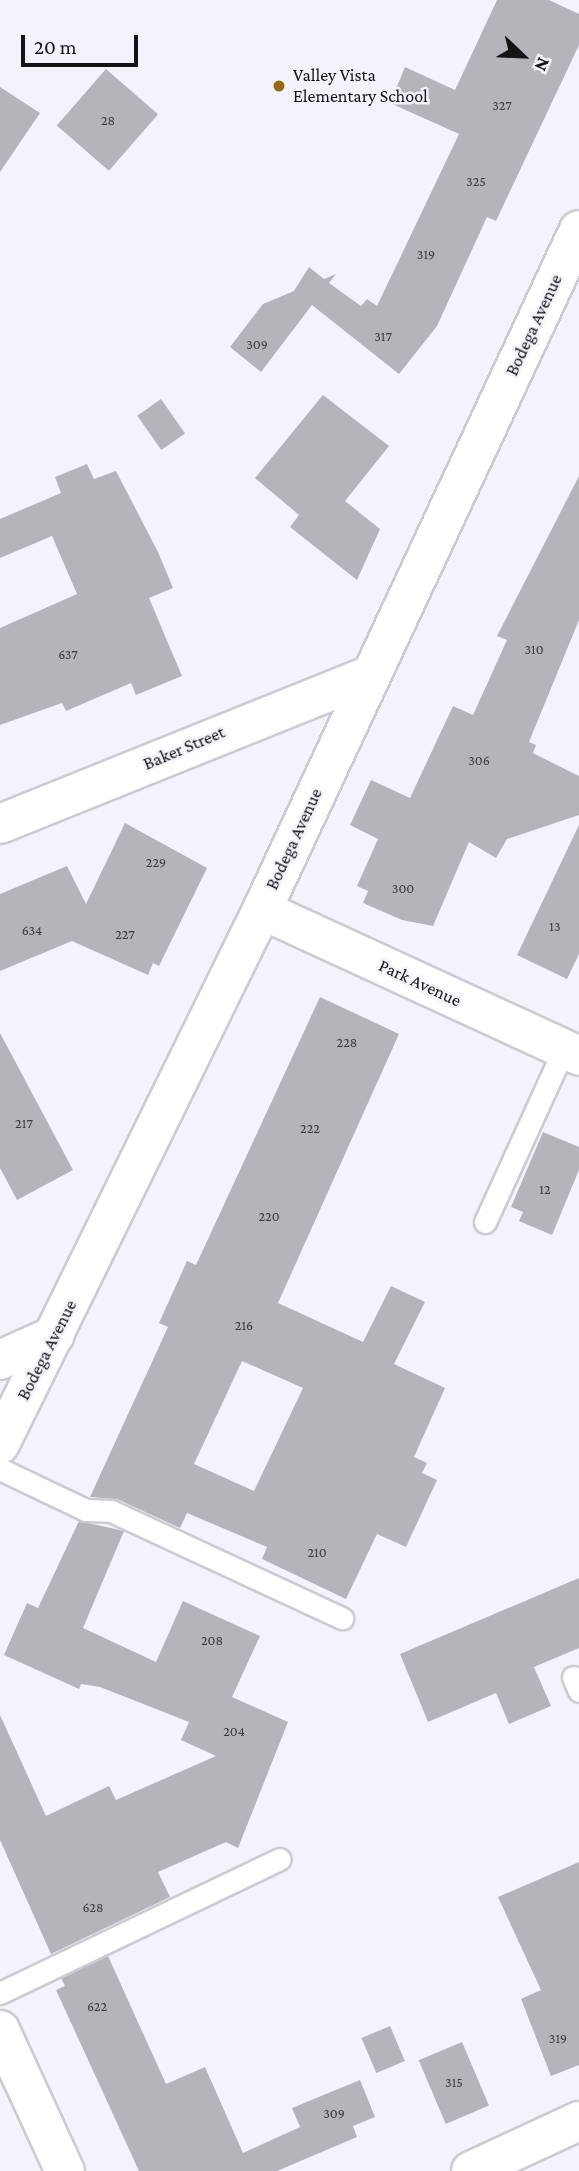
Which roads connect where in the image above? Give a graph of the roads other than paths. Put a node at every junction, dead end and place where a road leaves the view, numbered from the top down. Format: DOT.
graph roads {
  1 [pos="575,249"];
  2 [pos="369,676"];
  3 [pos="0,824"];
  4 [pos="262,910"];
  5 [pos="571,1053"];
  6 [pos="485,1222"];
  7 [pos="55,1335"];
  8 [pos="0,1360"];
  9 [pos="0,1444"];
  10 [pos="0,1469"];
  11 [pos="342,1618"];
  12 [pos="280,1859"];
  13 [pos="0,1993"];
  14 [pos="0,2030"];
  15 [pos="579,2122"];
  16 [pos="65,2171"];
  17 [pos="471,2171"];
  1 -- 2 [label="main road, Bodega Avenue"];
  2 -- 3 [label="main road, Baker Street"];
  2 -- 4 [label="main road, Bodega Avenue"];
  4 -- 5 [label="main road, Park Avenue"];
  4 -- 7 [label="main road, Bodega Avenue"];
  5 -- 6 [label="lane"];
  7 -- 8 [label="main road"];
  7 -- 9 [label="main road, Bodega Avenue"];
  10 -- 11 [label="lane"];
  12 -- 13 [label="lane"];
  14 -- 16 [label="main road"];
  15 -- 17 [label="main road"];
}
